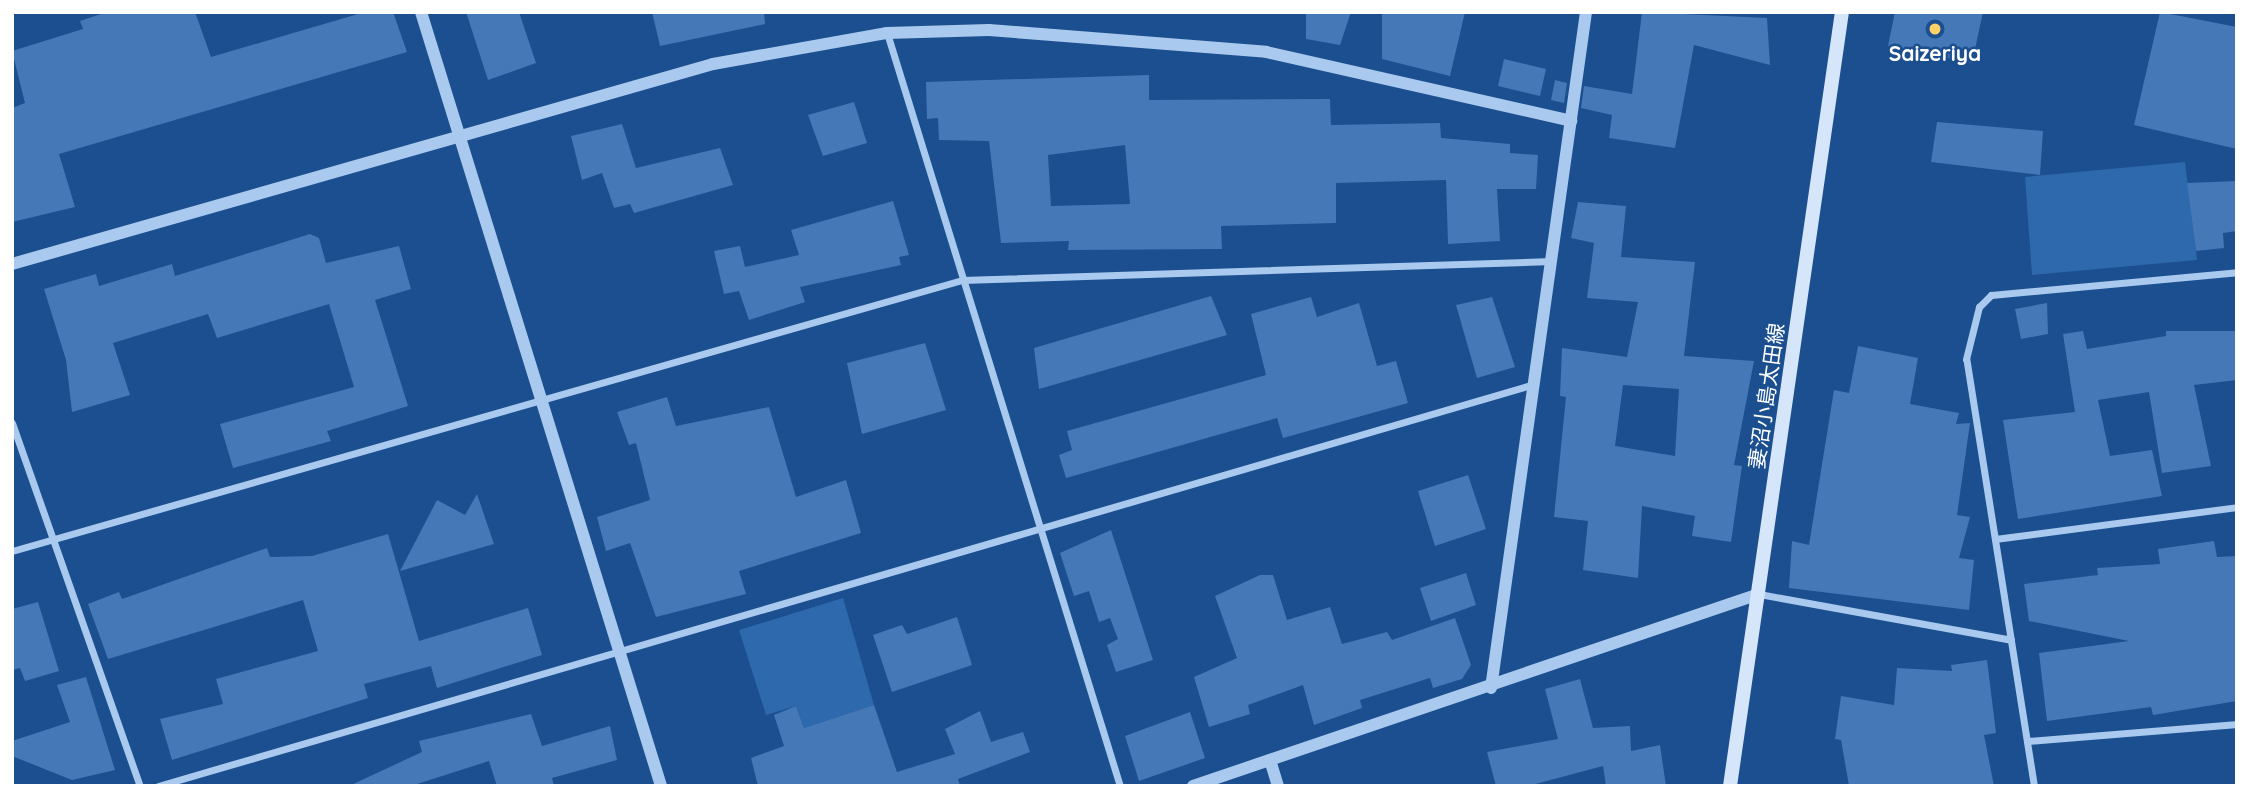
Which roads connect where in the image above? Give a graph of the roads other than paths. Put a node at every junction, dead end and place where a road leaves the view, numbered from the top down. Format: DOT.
graph roads {
  1 [pos="421,12"];
  2 [pos="1586,12"];
  3 [pos="1842,12"];
  4 [pos="887,33"];
  5 [pos="1571,121"];
  6 [pos="458,134"];
  7 [pos="1552,261"];
  8 [pos="12,264"];
  9 [pos="2237,272"];
  10 [pos="962,280"];
  11 [pos="1531,385"];
  12 [pos="541,400"];
  13 [pos="12,423"];
  14 [pos="2237,507"];
  15 [pos="1042,529"];
  16 [pos="53,538"];
  17 [pos="1994,539"];
  18 [pos="12,551"];
  19 [pos="1759,594"];
  20 [pos="2011,640"];
  21 [pos="620,652"];
  22 [pos="1491,688"];
  23 [pos="2237,724"];
  24 [pos="2027,741"];
  25 [pos="1270,760"];
  26 [pos="140,786"];
  27 [pos="158,786"];
  28 [pos="661,786"];
  29 [pos="1120,786"];
  30 [pos="1193,786"];
  31 [pos="1278,786"];
  32 [pos="1730,786"];
  33 [pos="2034,786"];
  1 -- 6 [label="street"];
  2 -- 5 [label="street"];
  3 -- 19 [label="main road, 妻沼小島太田線"];
  4 -- 5 [label="street"];
  4 -- 6 [label="street"];
  4 -- 10 [label="street"];
  5 -- 7 [label="street"];
  6 -- 8 [label="street"];
  6 -- 12 [label="street"];
  7 -- 10 [label="street"];
  7 -- 11 [label="street"];
  9 -- 17 [label="street"];
  10 -- 12 [label="street"];
  10 -- 15 [label="street"];
  11 -- 15 [label="street"];
  11 -- 22 [label="street"];
  12 -- 16 [label="street"];
  12 -- 21 [label="street"];
  13 -- 16 [label="street"];
  14 -- 17 [label="street"];
  15 -- 21 [label="street"];
  15 -- 29 [label="street"];
  16 -- 18 [label="street"];
  16 -- 26 [label="street"];
  17 -- 20 [label="street"];
  19 -- 20 [label="street"];
  19 -- 22 [label="street"];
  19 -- 32 [label="main road, 妻沼小島太田線"];
  20 -- 24 [label="street"];
  21 -- 27 [label="street"];
  21 -- 28 [label="street"];
  22 -- 25 [label="street"];
  23 -- 24 [label="street"];
  24 -- 33 [label="street"];
  25 -- 30 [label="street"];
  25 -- 31 [label="street"];
}
